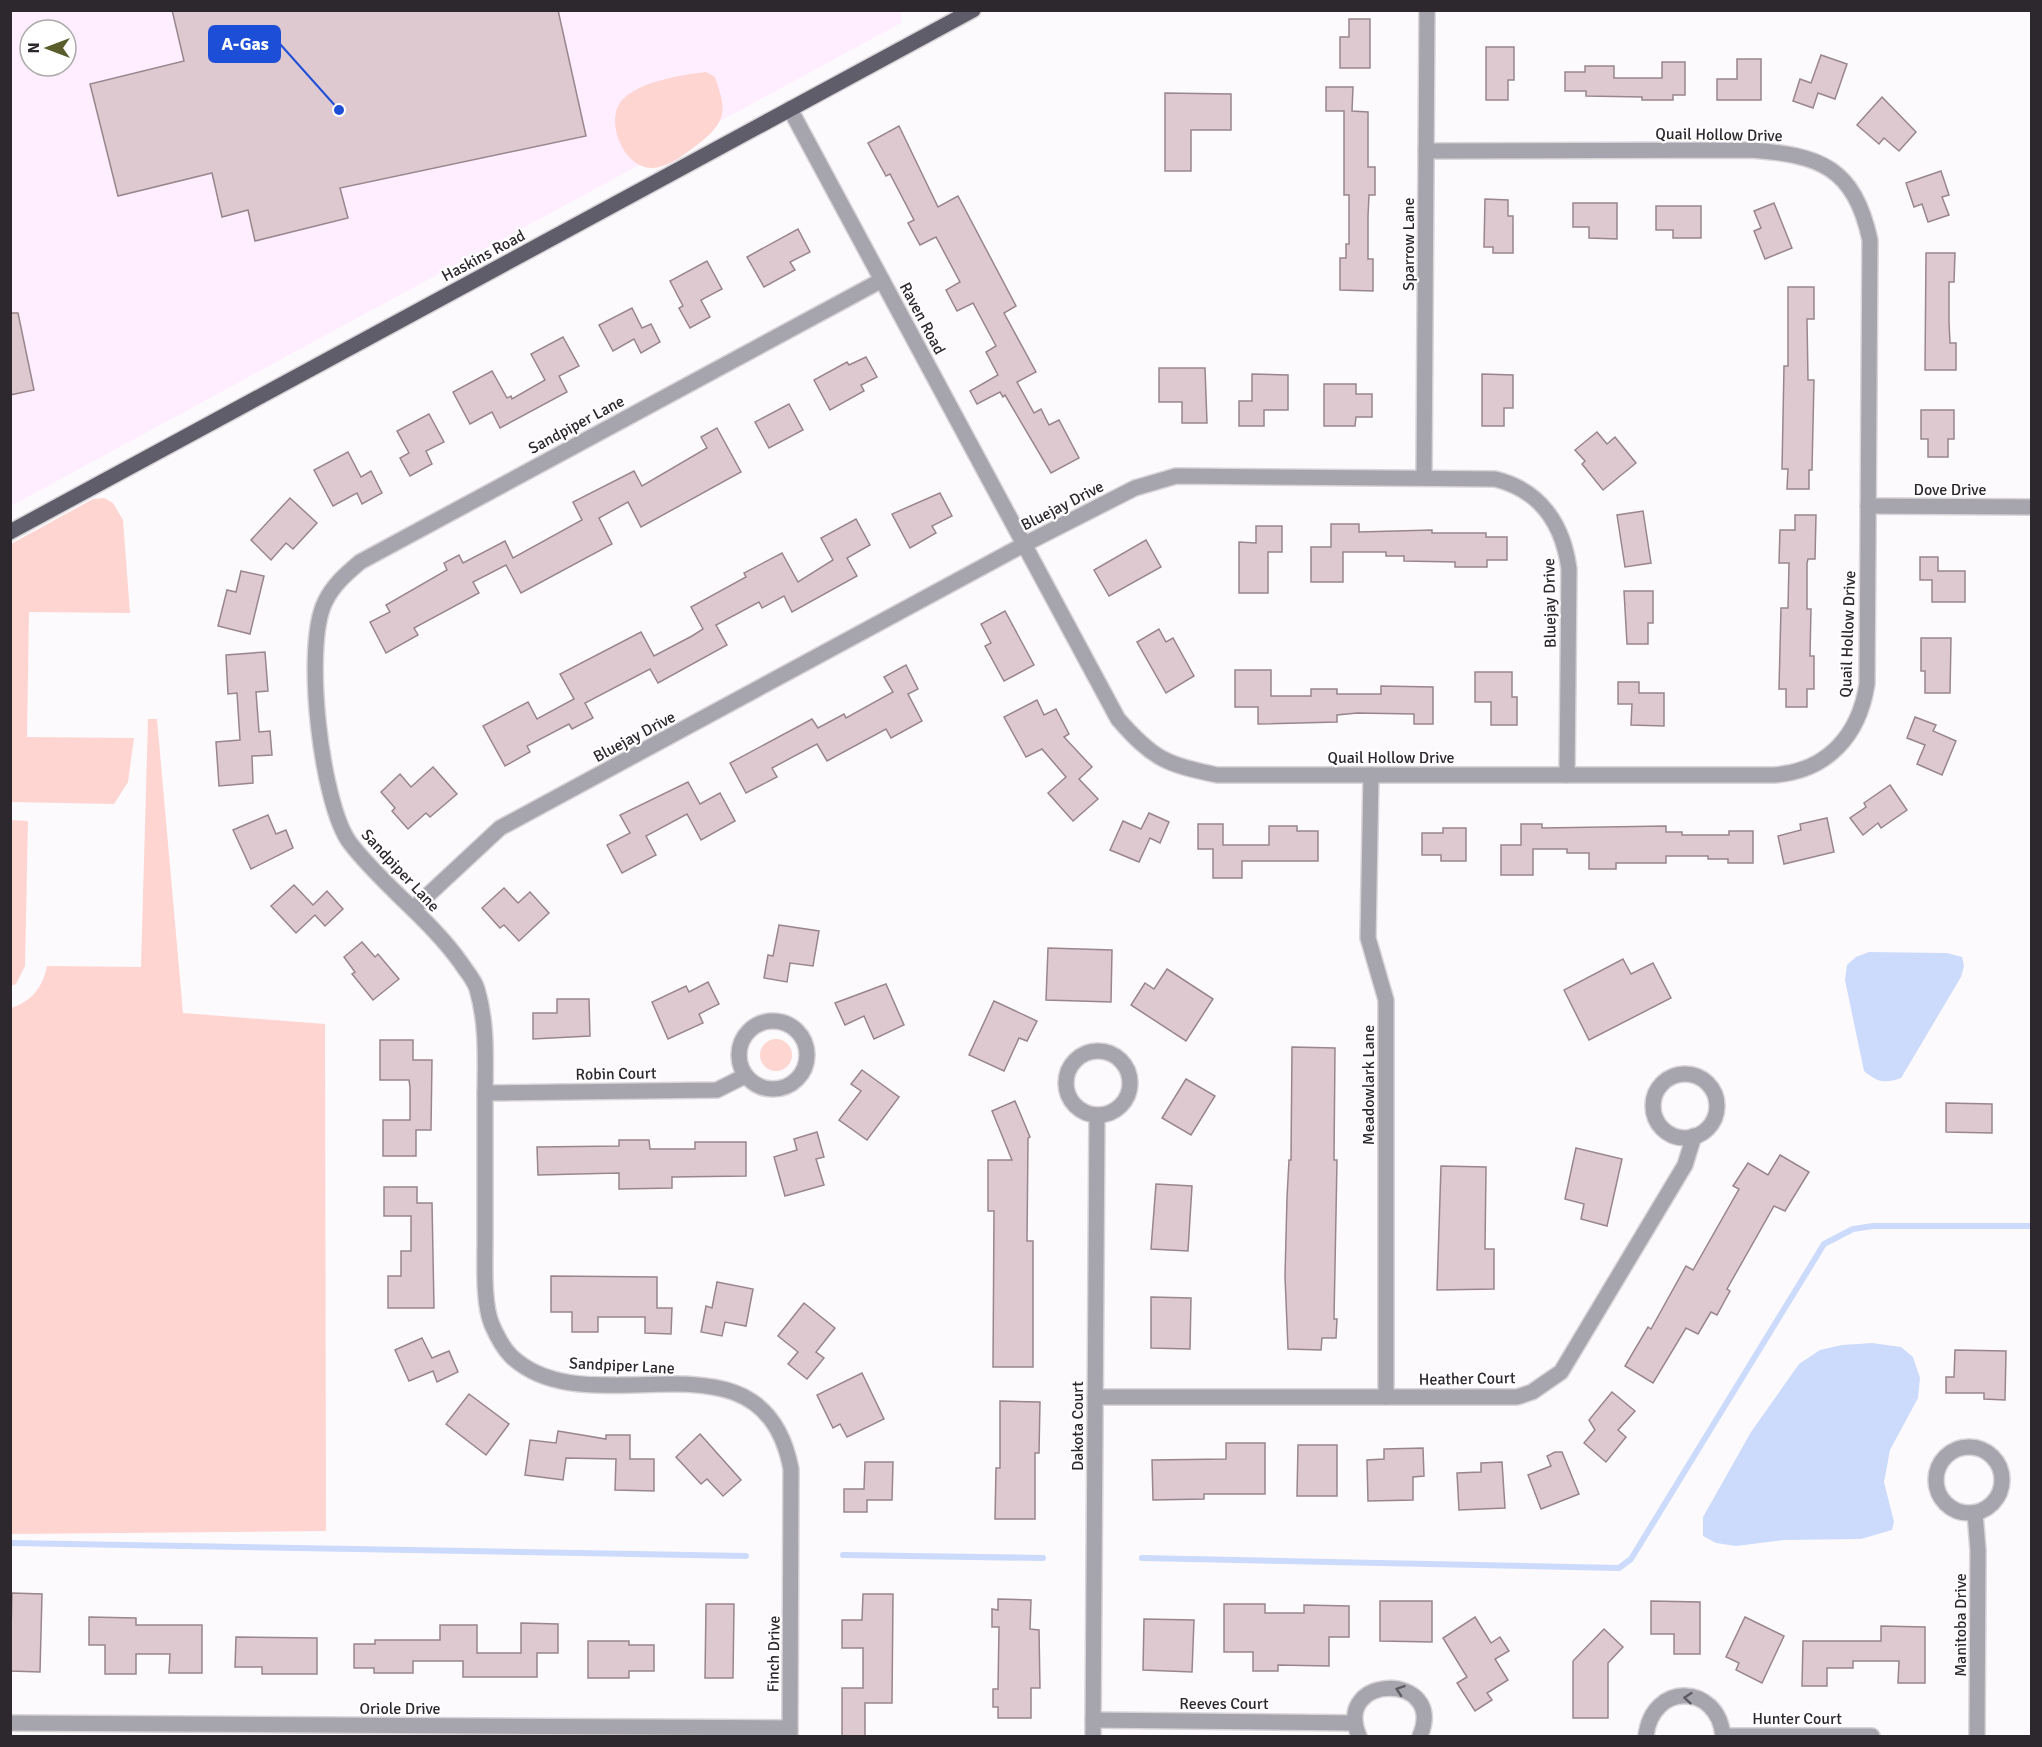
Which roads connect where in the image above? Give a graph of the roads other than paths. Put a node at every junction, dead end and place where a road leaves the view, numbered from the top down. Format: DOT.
graph roads {
  1 [pos="973,10"];
  2 [pos="1427,10"];
  3 [pos="790,110"];
  4 [pos="1426,152"];
  5 [pos="882,280"];
  6 [pos="1424,477"];
  7 [pos="1868,506"];
  8 [pos="2031,507"];
  9 [pos="10,532"];
  10 [pos="1025,544"];
  11 [pos="1371,775"];
  12 [pos="1567,775"];
  13 [pos="413,909"];
  14 [pos="745,1076"];
  15 [pos="485,1093"];
  16 [pos="1097,1116"];
  17 [pos="1694,1136"];
  18 [pos="1095,1397"];
  19 [pos="1386,1397"];
  20 [pos="1975,1513"];
  21 [pos="792,1573"];
  22 [pos="1093,1720"];
  23 [pos="10,1723"];
  24 [pos="204,1730"];
  25 [pos="1357,1730"];
  26 [pos="790,1732"];
  27 [pos="1723,1736"];
  28 [pos="1092,1737"];
  29 [pos="1420,1737"];
  30 [pos="1646,1737"];
  31 [pos="1872,1737"];
  32 [pos="1977,1737"];
  1 -- 3 [label="main road, Haskins Road"];
  2 -- 4 [label="street, Sparrow Lane"];
  3 -- 5 [label="street, Raven Road"];
  3 -- 9 [label="main road, Haskins Road"];
  4 -- 6 [label="street, Sparrow Lane"];
  4 -- 7 [label="street, Quail Hollow Drive"];
  5 -- 10 [label="street, Raven Road"];
  5 -- 13 [label="street, Sandpiper Lane"];
  6 -- 10 [label="street, Bluejay Drive"];
  6 -- 12 [label="street, Bluejay Drive"];
  7 -- 8 [label="street, Dove Drive"];
  7 -- 12 [label="street, Quail Hollow Drive"];
  10 -- 11 [label="street, Quail Hollow Drive"];
  10 -- 13 [label="street, Bluejay Drive"];
  11 -- 12 [label="street, Quail Hollow Drive"];
  11 -- 19 [label="street, Meadowlark Lane"];
  13 -- 15 [label="street, Sandpiper Lane"];
  14 -- 14 [label="street"];
  14 -- 15 [label="street, Robin Court"];
  15 -- 21 [label="street, Sandpiper Lane"];
  16 -- 16 [label="street"];
  16 -- 18 [label="street, Dakota Court"];
  17 -- 17 [label="street, Heather Court"];
  17 -- 19 [label="street, Heather Court"];
  18 -- 19 [label="street, Heather Court"];
  18 -- 22 [label="street, Dakota Court"];
  20 -- 20 [label="street"];
  20 -- 32 [label="street, Manitoba Drive"];
  21 -- 26 [label="street, Finch Drive"];
  22 -- 25 [label="street, Reeves Court"];
  22 -- 28 [label="street, Dakota Court"];
  23 -- 24 [label="street, Oriole Drive"];
  24 -- 26 [label="street, Oriole Drive"];
  29 -- 25 [label="street, Reeves Court, one-way"];
  27 -- 30 [label="street, Hunter Court, one-way"];
  27 -- 31 [label="street, Hunter Court"];
}
